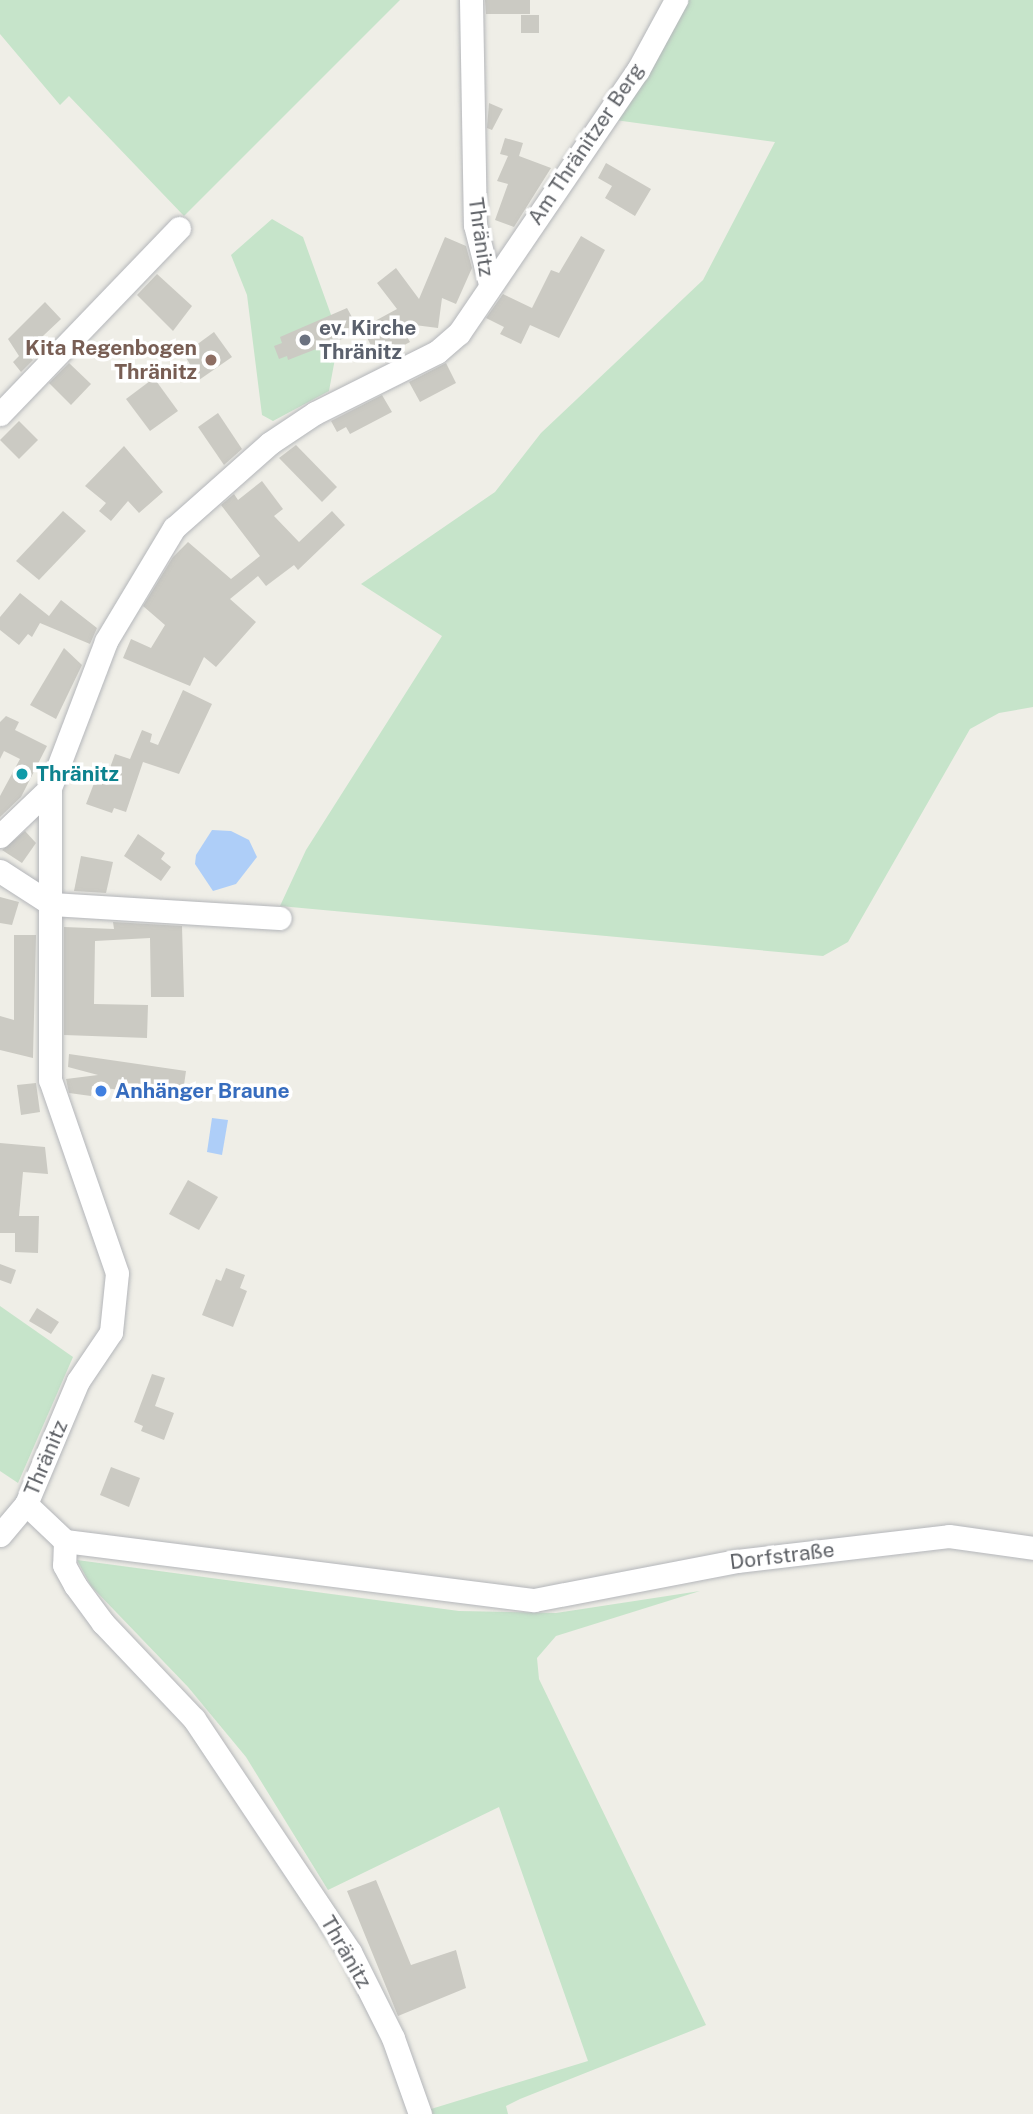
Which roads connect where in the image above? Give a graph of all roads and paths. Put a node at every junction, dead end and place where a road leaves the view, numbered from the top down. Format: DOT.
graph roads {
  1 [pos="471,0"];
  2 [pos="676,0"];
  3 [pos="179,228"];
  4 [pos="490,284"];
  5 [pos="0,414"];
  6 [pos="50,788"];
  7 [pos="0,836"];
  8 [pos="0,871"];
  9 [pos="51,904"];
  10 [pos="280,918"];
  11 [pos="26,1504"];
  12 [pos="0,1535"];
  13 [pos="65,1541"];
  14 [pos="1033,1548"];
  15 [pos="420,2114"];
  1 -- 4 [label="street, Thränitz"];
  2 -- 4 [label="street, Am Thränitzer Berg"];
  3 -- 5 [label="street"];
  4 -- 6 [label="street, Thränitz"];
  6 -- 7 [label="street, Thränitz"];
  6 -- 9 [label="street, Thränitz"];
  8 -- 9 [label="street"];
  9 -- 10 [label="street"];
  9 -- 11 [label="street, Thränitz"];
  11 -- 12 [label="street"];
  11 -- 13 [label="street, Thränitz"];
  13 -- 14 [label="street, Dorfstraße"];
  13 -- 15 [label="street, Thränitz"];
}
